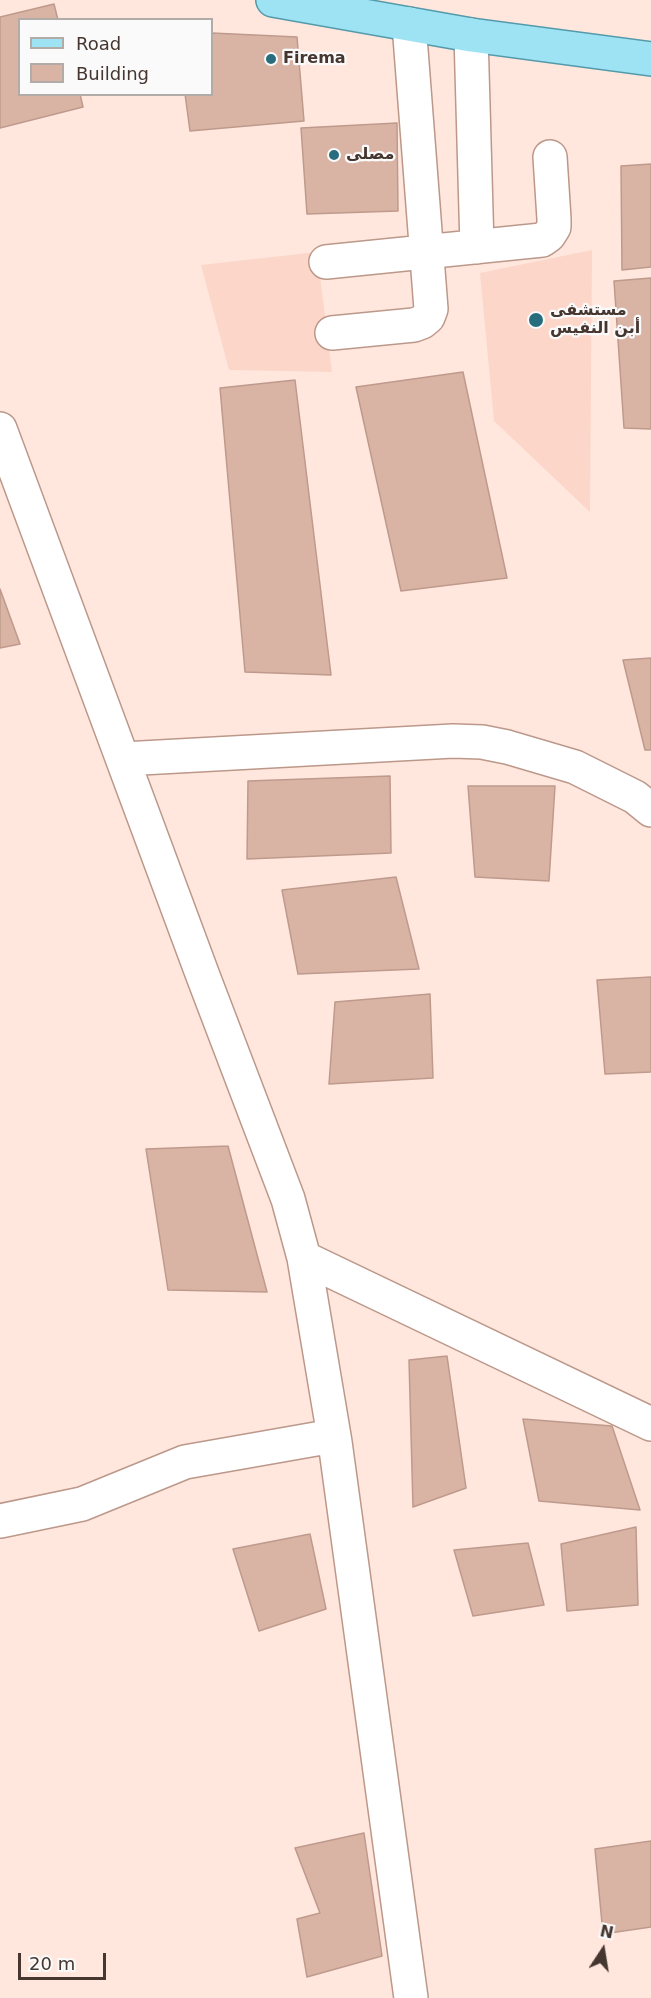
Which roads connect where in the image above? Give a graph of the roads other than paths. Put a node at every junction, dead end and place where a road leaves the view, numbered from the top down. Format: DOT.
graph roads {
  1 [pos="273,0"];
  2 [pos="409,24"];
  3 [pos="471,35"];
  4 [pos="651,59"];
  5 [pos="549,157"];
  6 [pos="477,247"];
  7 [pos="427,252"];
  8 [pos="326,262"];
  9 [pos="332,333"];
  10 [pos="0,429"];
  11 [pos="123,759"];
  12 [pos="651,810"];
  13 [pos="304,1258"];
  14 [pos="651,1424"];
  15 [pos="333,1436"];
  16 [pos="0,1521"];
  17 [pos="411,1998"];
  1 -- 2 [label="main road"];
  2 -- 3 [label="main road"];
  2 -- 7 [label="street"];
  3 -- 4 [label="main road"];
  3 -- 6 [label="street"];
  5 -- 6 [label="street"];
  6 -- 7 [label="street"];
  7 -- 8 [label="street"];
  7 -- 9 [label="street"];
  10 -- 11 [label="street"];
  11 -- 12 [label="street"];
  11 -- 13 [label="street"];
  13 -- 14 [label="street"];
  13 -- 15 [label="street"];
  15 -- 16 [label="street"];
  15 -- 17 [label="street"];
}
